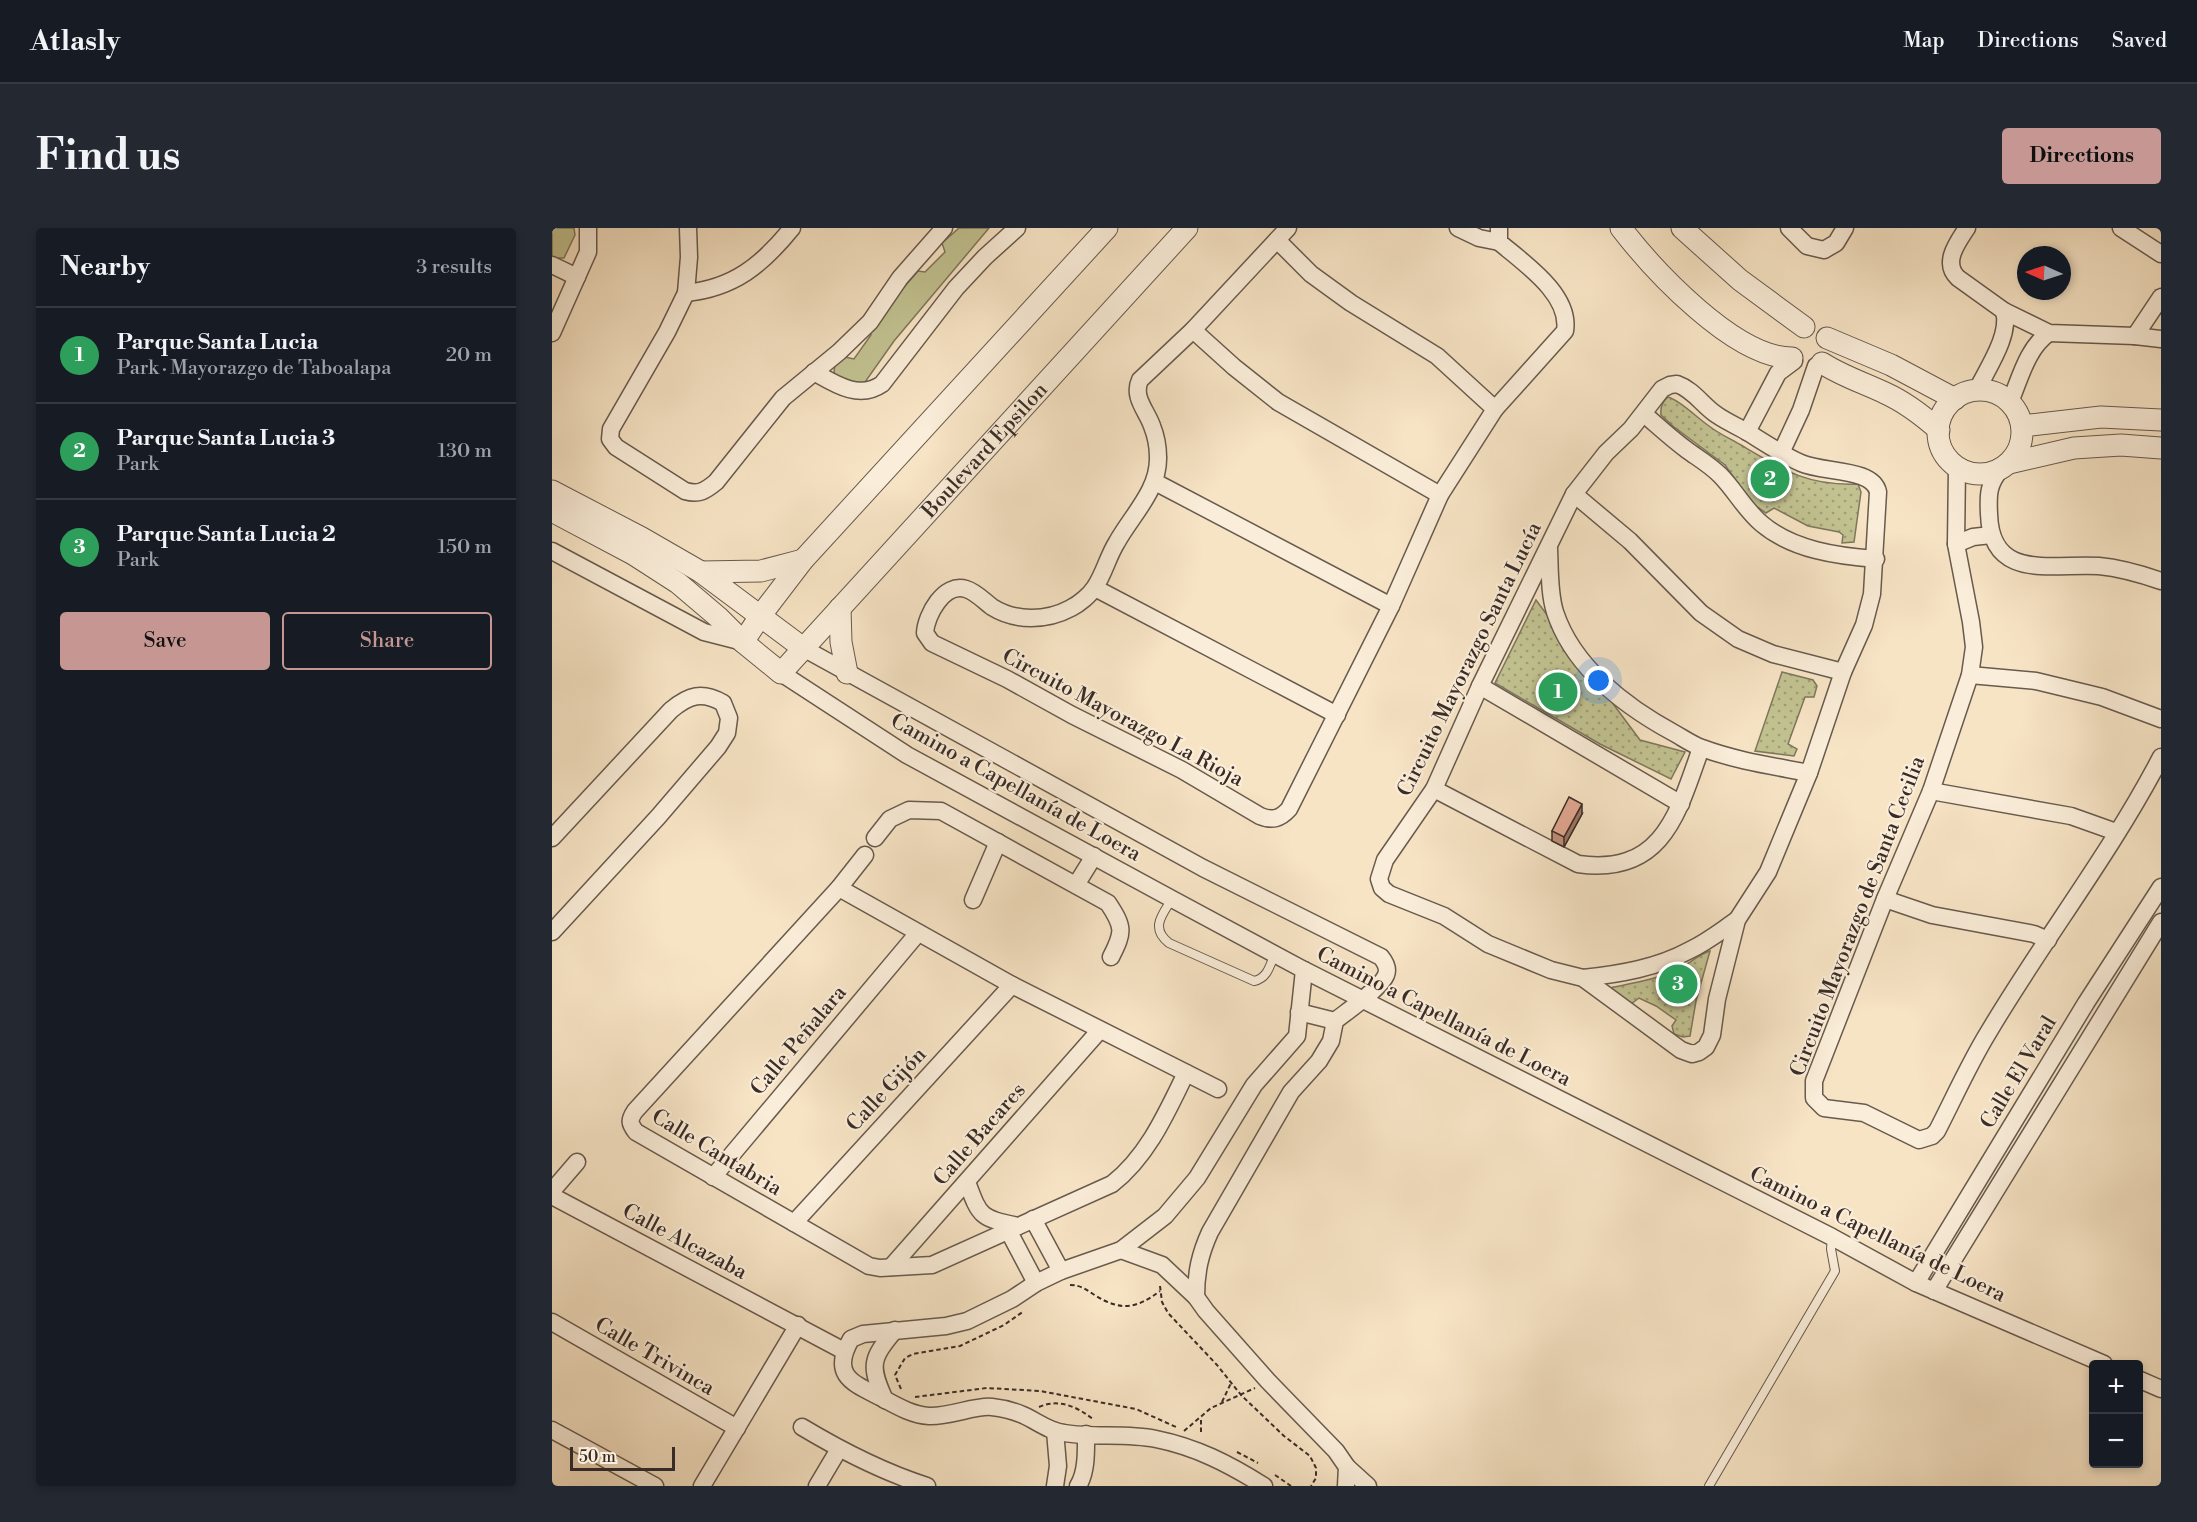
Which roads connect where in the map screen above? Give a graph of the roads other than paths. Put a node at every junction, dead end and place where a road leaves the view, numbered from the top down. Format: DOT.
graph roads {
  1 [pos="588,228"];
  2 [pos="688,228"];
  3 [pos="792,228"];
  4 [pos="944,228"];
  5 [pos="1017,228"];
  6 [pos="1107,228"];
  7 [pos="1187,228"];
  8 [pos="1458,228"];
  9 [pos="1621,228"];
  10 [pos="1682,228"];
  11 [pos="1789,228"];
  12 [pos="1845,228"];
  13 [pos="1967,228"];
  14 [pos="2121,228"];
  15 [pos="1282,234"];
  16 [pos="1499,235"];
  17 [pos="2161,254"];
  18 [pos="552,265"];
  19 [pos="577,277"];
  20 [pos="686,293"];
  21 [pos="2161,297"];
  22 [pos="2004,311"];
  23 [pos="1804,327"];
  24 [pos="1193,330"];
  25 [pos="552,333"];
  26 [pos="2049,333"];
  27 [pos="2135,336"];
  28 [pos="1827,338"];
  29 [pos="2161,339"];
  30 [pos="1793,360"];
  31 [pos="1819,365"];
  32 [pos="814,372"];
  33 [pos="1977,390"];
  34 [pos="1955,399"];
  35 [pos="2010,402"];
  36 [pos="1495,409"];
  37 [pos="1644,414"];
  38 [pos="2161,420"];
  39 [pos="2022,426"];
  40 [pos="1938,430"];
  41 [pos="1747,432"];
  42 [pos="2161,448"];
  43 [pos="1781,453"];
  44 [pos="2006,466"];
  45 [pos="1957,467"];
  46 [pos="1155,482"];
  47 [pos="552,491"];
  48 [pos="1574,494"];
  49 [pos="1440,495"];
  50 [pos="552,511"];
  51 [pos="1991,535"];
  52 [pos="1956,544"];
  53 [pos="1549,548"];
  54 [pos="552,551"];
  55 [pos="1876,559"];
  56 [pos="803,560"];
  57 [pos="701,572"];
  58 [pos="2161,581"];
  59 [pos="1095,588"];
  60 [pos="1390,606"];
  61 [pos="840,608"];
  62 [pos="761,615"];
  63 [pos="743,642"];
  64 [pos="802,648"];
  65 [pos="1843,672"];
  66 [pos="782,673"];
  67 [pos="847,673"];
  68 [pos="1970,675"];
  69 [pos="1480,686"];
  70 [pos="1337,715"];
  71 [pos="2161,719"];
  72 [pos="1701,748"];
  73 [pos="2161,757"];
  74 [pos="1809,773"];
  75 [pos="1434,789"];
  76 [pos="1931,791"];
  77 [pos="1681,804"];
  78 [pos="2116,832"];
  79 [pos="552,838"];
  80 [pos="875,838"];
  81 [pos="998,842"];
  82 [pos="866,855"];
  83 [pos="1094,856"];
  84 [pos="1076,885"];
  85 [pos="2161,887"];
  86 [pos="839,888"];
  87 [pos="1172,899"];
  88 [pos="1885,899"];
  89 [pos="973,900"];
  90 [pos="1737,920"];
  91 [pos="2161,922"];
  92 [pos="552,932"];
  93 [pos="918,933"];
  94 [pos="2048,940"];
  95 [pos="1275,953"];
  96 [pos="1111,957"];
  97 [pos="1304,969"];
  98 [pos="1583,978"];
  99 [pos="1012,986"];
  100 [pos="1363,999"];
  101 [pos="1299,1012"];
  102 [pos="1335,1021"];
  103 [pos="1100,1030"];
  104 [pos="1186,1072"];
  105 [pos="1218,1089"];
  106 [pos="577,1162"];
  107 [pos="713,1177"];
  108 [pos="967,1182"];
  109 [pos="552,1191"];
  110 [pos="552,1196"];
  111 [pos="794,1224"];
  112 [pos="1019,1225"];
  113 [pos="1832,1237"];
  114 [pos="1120,1250"];
  115 [pos="891,1268"];
  116 [pos="1063,1278"];
  117 [pos="1036,1283"];
  118 [pos="1916,1283"];
  119 [pos="1934,1291"];
  120 [pos="1196,1297"];
  121 [pos="552,1322"];
  122 [pos="798,1325"];
  123 [pos="895,1330"];
  124 [pos="844,1351"];
  125 [pos="2093,1360"];
  126 [pos="2143,1381"];
  127 [pos="2161,1389"];
  128 [pos="885,1400"];
  129 [pos="736,1428"];
  130 [pos="802,1428"];
  131 [pos="552,1430"];
  132 [pos="1055,1431"];
  133 [pos="1086,1434"];
  134 [pos="838,1449"];
  135 [pos="1347,1467"];
  136 [pos="1266,1478"];
  137 [pos="655,1486"];
  138 [pos="702,1486"];
  139 [pos="817,1486"];
  140 [pos="926,1486"];
  141 [pos="1055,1486"];
  142 [pos="1078,1486"];
  143 [pos="1346,1486"];
  144 [pos="1368,1486"];
  145 [pos="1709,1486"];
  1 -- 19 [label="street"];
  2 -- 20 [label="street"];
  3 -- 20 [label="street"];
  4 -- 32 [label="street"];
  5 -- 32 [label="street"];
  6 -- 56 [label="street"];
  7 -- 61 [label="street, Boulevard Epsilon"];
  8 -- 16 [label="street, Circuito Mayorazgo La Rioja"];
  9 -- 30 [label="street"];
  10 -- 23 [label="street"];
  11 -- 12 [label="street"];
  13 -- 22 [label="street"];
  14 -- 17 [label="street"];
  15 -- 24 [label="street, Circuito Mayorazgo La Rioja"];
  15 -- 36 [label="street"];
  16 -- 36 [label="street, Circuito Mayorazgo La Rioja"];
  18 -- 19 [label="street"];
  19 -- 25 [label="street"];
  20 -- 32 [label="street"];
  21 -- 27 [label="street"];
  22 -- 26 [label="street"];
  22 -- 33 [label="street"];
  23 -- 28 [label="street"];
  23 -- 30 [label="street"];
  24 -- 46 [label="street, Circuito Mayorazgo La Rioja"];
  24 -- 49 [label="street"];
  26 -- 27 [label="street"];
  26 -- 35 [label="street"];
  27 -- 29 [label="street"];
  28 -- 31 [label="street"];
  28 -- 34 [label="street"];
  30 -- 31 [label="street"];
  30 -- 41 [label="street"];
  31 -- 40 [label="street"];
  31 -- 43 [label="street"];
  33 -- 34 [label="street"];
  33 -- 35 [label="street"];
  34 -- 40 [label="street"];
  35 -- 39 [label="street"];
  36 -- 49 [label="street, Circuito Mayorazgo La Rioja"];
  37 -- 41 [label="street, Circuito Mayorazgo Santa Lucía"];
  37 -- 48 [label="street, Circuito Mayorazgo Santa Lucía"];
  37 -- 55 [label="street"];
  38 -- 39 [label="street"];
  39 -- 44 [label="street"];
  40 -- 45 [label="street"];
  41 -- 43 [label="street, Circuito Mayorazgo Santa Lucía"];
  42 -- 44 [label="street"];
  43 -- 55 [label="street, Circuito Mayorazgo Santa Lucía"];
  44 -- 45 [label="street"];
  44 -- 51 [label="street"];
  45 -- 52 [label="street, Circuito Mayorazgo de Santa Cecilia"];
  46 -- 59 [label="street, Circuito Mayorazgo La Rioja"];
  46 -- 60 [label="street"];
  47 -- 57 [label="street"];
  48 -- 53 [label="street, Circuito Mayorazgo Santa Lucía"];
  48 -- 65 [label="street"];
  49 -- 60 [label="street, Circuito Mayorazgo La Rioja"];
  50 -- 63 [label="street"];
  51 -- 52 [label="street"];
  51 -- 58 [label="street"];
  52 -- 68 [label="street, Circuito Mayorazgo de Santa Cecilia"];
  53 -- 69 [label="street, Circuito Mayorazgo Santa Lucía"];
  53 -- 72 [label="street"];
  54 -- 63 [label="street"];
  55 -- 65 [label="street, Circuito Mayorazgo Santa Lucía"];
  56 -- 57 [label="street"];
  56 -- 62 [label="street"];
  57 -- 62 [label="street"];
  59 -- 70 [label="street"];
  59 -- 70 [label="street, Circuito Mayorazgo La Rioja"];
  60 -- 70 [label="street, Circuito Mayorazgo La Rioja"];
  61 -- 64 [label="street, Boulevard Epsilon"];
  61 -- 67 [label="street"];
  62 -- 63 [label="street"];
  62 -- 64 [label="street"];
  63 -- 66 [label="street"];
  64 -- 66 [label="street, Boulevard Epsilon"];
  64 -- 67 [label="street"];
  65 -- 74 [label="street, Circuito Mayorazgo Santa Lucía"];
  66 -- 83 [label="street, Camino a Capellanía de Loera"];
  67 -- 100 [label="street"];
  68 -- 71 [label="street"];
  68 -- 76 [label="street, Circuito Mayorazgo de Santa Cecilia"];
  69 -- 75 [label="street, Circuito Mayorazgo Santa Lucía"];
  69 -- 77 [label="street"];
  72 -- 74 [label="street"];
  72 -- 77 [label="street"];
  73 -- 78 [label="street, Circuito Mayorazgo de Santa Cecilia"];
  74 -- 90 [label="street, Circuito Mayorazgo Santa Lucía"];
  75 -- 77 [label="street"];
  75 -- 98 [label="street, Circuito Mayorazgo Santa Lucía"];
  76 -- 78 [label="street"];
  76 -- 88 [label="street, Circuito Mayorazgo de Santa Cecilia"];
  78 -- 94 [label="street, Circuito Mayorazgo de Santa Cecilia"];
  79 -- 92 [label="street"];
  80 -- 81 [label="street"];
  81 -- 84 [label="street"];
  81 -- 89 [label="street"];
  82 -- 86 [label="street, Calle Cantabria"];
  83 -- 84 [label="street"];
  83 -- 87 [label="street, Camino a Capellanía de Loera"];
  84 -- 96 [label="street"];
  85 -- 118 [label="street, Calle El Varal"];
  86 -- 93 [label="street"];
  86 -- 107 [label="street, Calle Cantabria"];
  87 -- 95 [label="street, Camino a Capellanía de Loera"];
  87 -- 95 [label="lane"];
  88 -- 94 [label="street"];
  88 -- 94 [label="street, Circuito Mayorazgo de Santa Cecilia"];
  90 -- 98 [label="street, Circuito Mayorazgo Santa Lucía"];
  90 -- 98 [label="street, Circuito Mayorazgo Santa Lucía"];
  91 -- 119 [label="street"];
  93 -- 99 [label="street"];
  93 -- 107 [label="street, Calle Peñalara"];
  95 -- 97 [label="street, Camino a Capellanía de Loera"];
  97 -- 100 [label="street, Camino a Capellanía de Loera"];
  97 -- 101 [label="street"];
  99 -- 103 [label="street"];
  99 -- 111 [label="street, Calle Gijón"];
  100 -- 102 [label="street"];
  100 -- 113 [label="street, Camino a Capellanía de Loera"];
  101 -- 102 [label="street"];
  101 -- 114 [label="street"];
  102 -- 120 [label="street"];
  103 -- 104 [label="street"];
  103 -- 108 [label="street, Calle Bacares"];
  104 -- 105 [label="street"];
  104 -- 112 [label="street, Calle Cantabria"];
  106 -- 109 [label="street"];
  107 -- 111 [label="street, Calle Cantabria"];
  108 -- 112 [label="street"];
  108 -- 115 [label="street, Calle Bacares"];
  110 -- 122 [label="street, Calle Alcazaba"];
  111 -- 115 [label="street, Calle Cantabria"];
  112 -- 115 [label="street, Calle Cantabria"];
  112 -- 116 [label="street"];
  112 -- 117 [label="street"];
  113 -- 118 [label="street, Camino a Capellanía de Loera"];
  113 -- 145 [label="lane"];
  114 -- 116 [label="street"];
  114 -- 120 [label="street"];
  116 -- 117 [label="street"];
  117 -- 123 [label="street"];
  118 -- 119 [label="street, Camino a Capellanía de Loera"];
  119 -- 125 [label="street, Camino a Capellanía de Loera"];
  120 -- 135 [label="street"];
  121 -- 129 [label="street, Calle Trivinca"];
  122 -- 124 [label="street, Calle Alcazaba"];
  122 -- 129 [label="street"];
  123 -- 124 [label="street"];
  123 -- 128 [label="street"];
  124 -- 128 [label="street"];
  126 -- 127 [label="street"];
  128 -- 132 [label="street"];
  129 -- 138 [label="street"];
  130 -- 134 [label="street"];
  131 -- 137 [label="street"];
  132 -- 133 [label="street"];
  132 -- 141 [label="street"];
  133 -- 136 [label="street"];
  133 -- 142 [label="street"];
  134 -- 139 [label="street"];
  134 -- 140 [label="street"];
  135 -- 143 [label="street"];
  135 -- 144 [label="street"];
}
